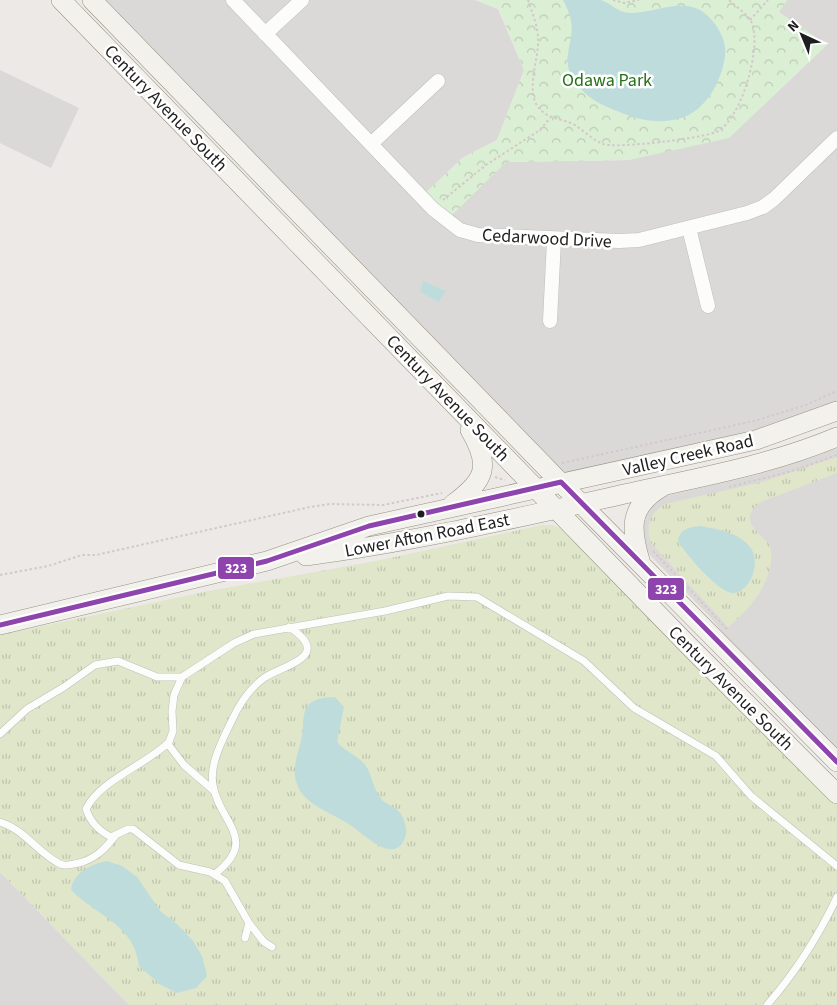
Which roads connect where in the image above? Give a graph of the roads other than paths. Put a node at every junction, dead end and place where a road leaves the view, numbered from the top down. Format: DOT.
graph roads {
  1 [pos="61,0"];
  2 [pos="92,0"];
  3 [pos="233,0"];
  4 [pos="302,0"];
  5 [pos="266,34"];
  6 [pos="438,81"];
  7 [pos="837,138"];
  8 [pos="371,144"];
  9 [pos="689,228"];
  10 [pos="554,240"];
  11 [pos="708,306"];
  12 [pos="550,321"];
  13 [pos="456,408"];
  14 [pos="837,411"];
  15 [pos="837,437"];
  16 [pos="529,482"];
  17 [pos="561,482"];
  18 [pos="666,484"];
  19 [pos="448,499"];
  20 [pos="581,503"];
  21 [pos="556,509"];
  22 [pos="267,561"];
  23 [pos="642,565"];
  24 [pos="0,625"];
  25 [pos="288,627"];
  26 [pos="182,677"];
  27 [pos="0,734"];
  28 [pos="168,744"];
  29 [pos="837,762"];
  30 [pos="212,772"];
  31 [pos="195,775"];
  32 [pos="835,790"];
  33 [pos="214,792"];
  34 [pos="0,822"];
  35 [pos="115,836"];
  36 [pos="837,866"];
  37 [pos="215,874"];
  38 [pos="837,898"];
  39 [pos="249,924"];
  40 [pos="245,938"];
  41 [pos="272,947"];
  42 [pos="767,1005"];
  1 -- 13 [label="main road, Century Avenue South"];
  2 -- 17 [label="main road, Century Avenue South"];
  3 -- 5 [label="street, Cedarwood Drive"];
  4 -- 5 [label="street"];
  5 -- 8 [label="street, Cedarwood Drive"];
  6 -- 8 [label="street"];
  7 -- 9 [label="street, Cedarwood Drive"];
  8 -- 10 [label="street, Cedarwood Drive"];
  9 -- 10 [label="street, Cedarwood Drive"];
  9 -- 11 [label="street"];
  10 -- 12 [label="street"];
  13 -- 16 [label="main road, Century Avenue South"];
  13 -- 19 [label="main road"];
  14 -- 17 [label="main road, Valley Creek Road"];
  15 -- 18 [label="main road, Valley Creek Road"];
  16 -- 17 [label="main road, Valley Creek Road"];
  16 -- 19 [label="main road, Lower Afton Road East"];
  16 -- 21 [label="main road, Century Avenue South"];
  17 -- 20 [label="main road, Century Avenue South"];
  18 -- 20 [label="main road, Valley Creek Road"];
  18 -- 23 [label="main road"];
  19 -- 22 [label="main road, Lower Afton Road East"];
  20 -- 21 [label="main road, Valley Creek Road"];
  20 -- 23 [label="main road, Century Avenue South"];
  21 -- 22 [label="main road, Lower Afton Road East"];
  21 -- 32 [label="main road, Century Avenue South"];
  22 -- 24 [label="main road, Lower Afton Road East"];
  23 -- 29 [label="main road, Century Avenue South"];
  25 -- 26 [label="lane"];
  25 -- 30 [label="lane"];
  25 -- 36 [label="lane"];
  26 -- 27 [label="lane"];
  26 -- 28 [label="lane"];
  28 -- 31 [label="lane"];
  28 -- 35 [label="lane"];
  30 -- 31 [label="lane"];
  30 -- 33 [label="lane"];
  31 -- 33 [label="lane"];
  33 -- 37 [label="lane"];
  34 -- 35 [label="lane"];
  35 -- 37 [label="lane"];
  37 -- 39 [label="lane"];
  38 -- 42 [label="lane"];
  39 -- 40 [label="lane"];
  39 -- 41 [label="lane"];
}
